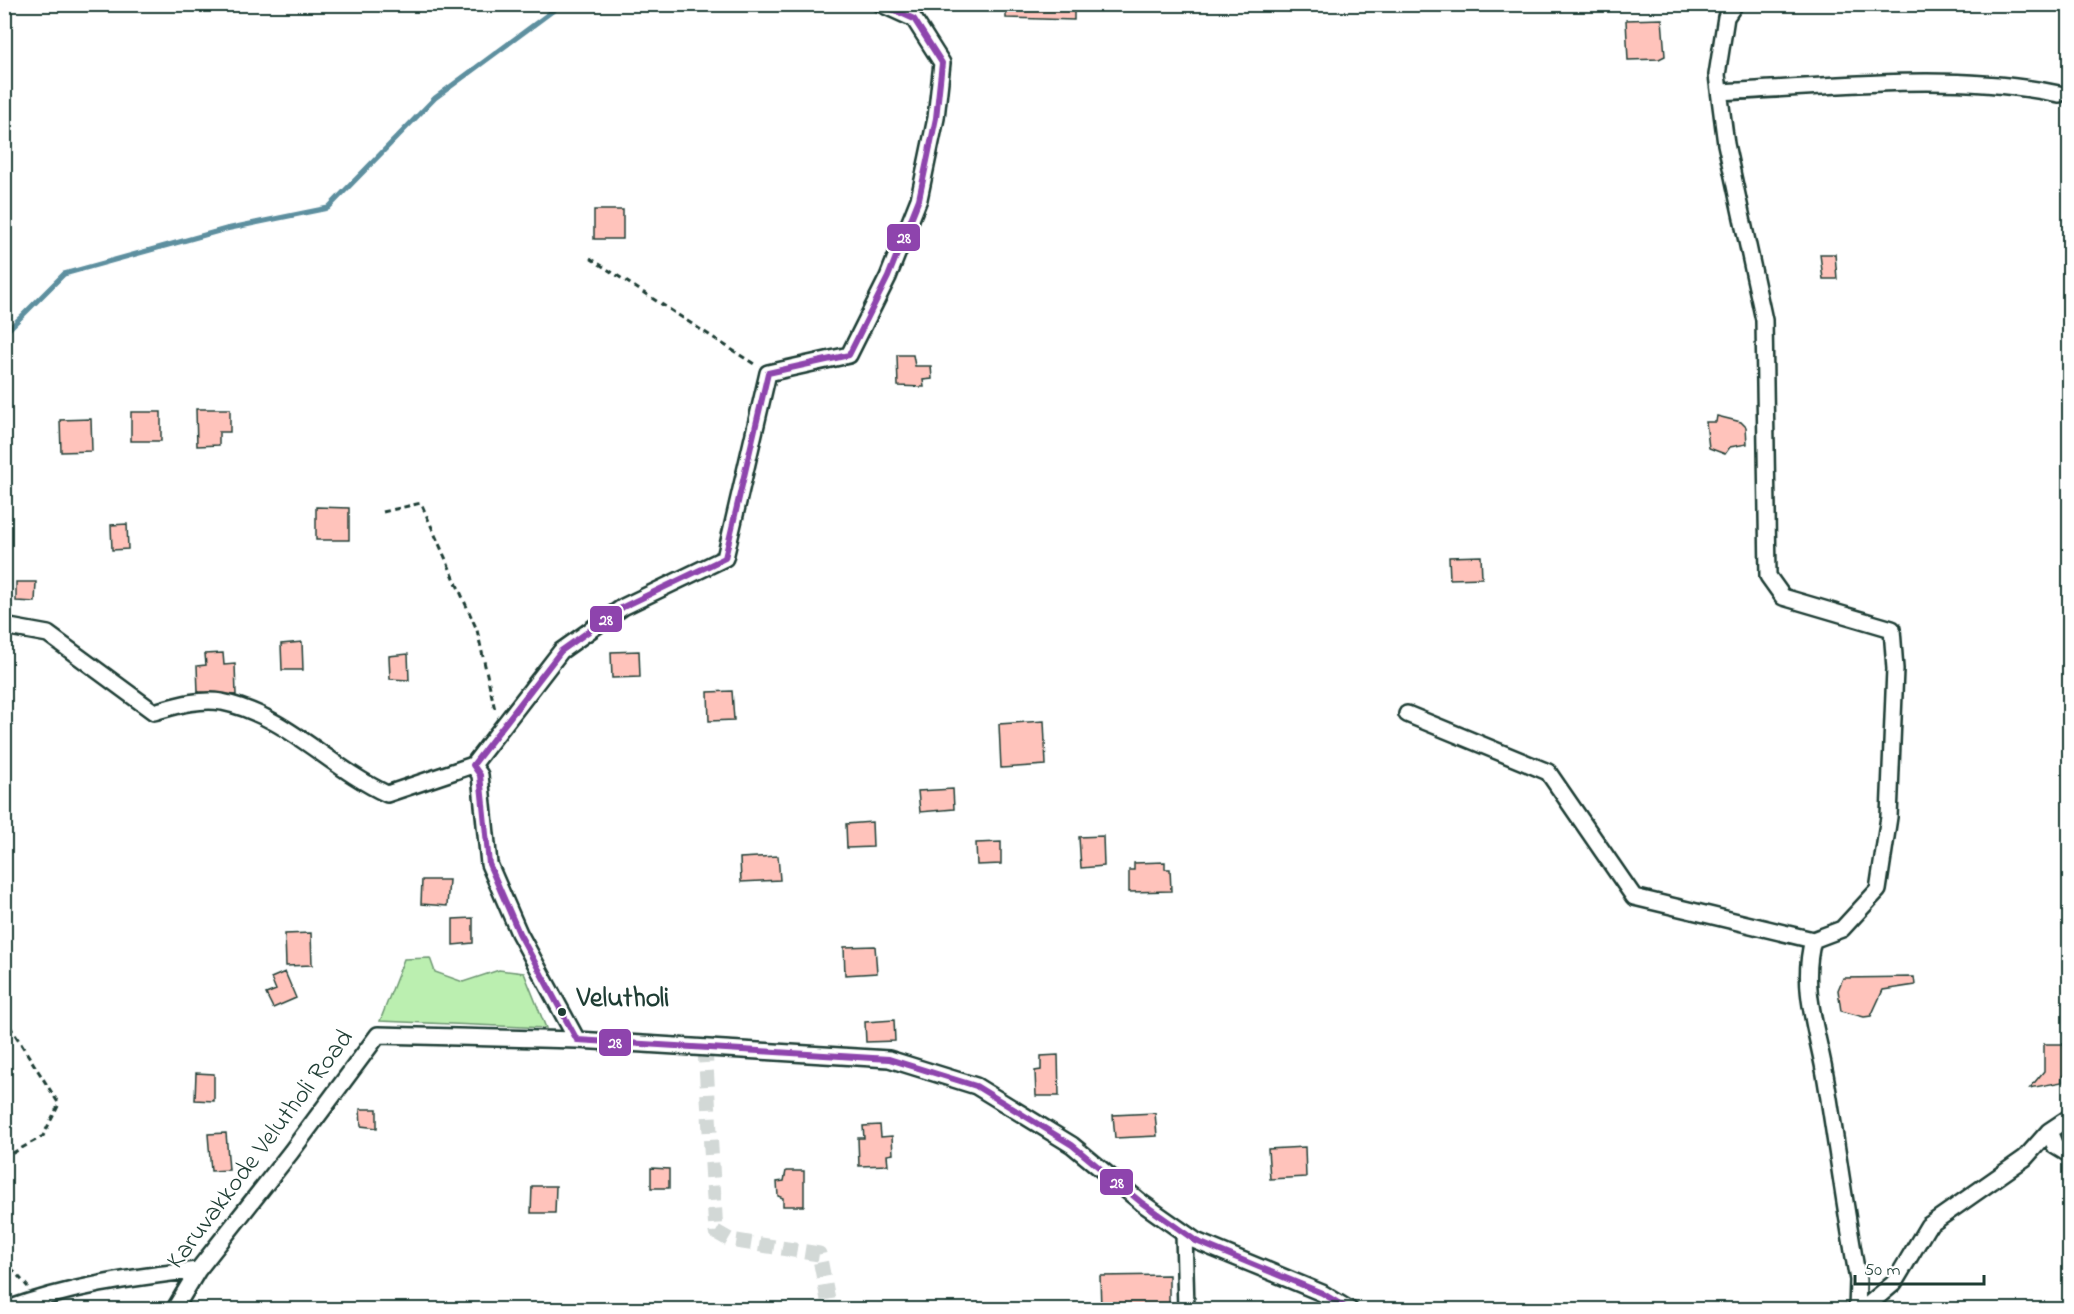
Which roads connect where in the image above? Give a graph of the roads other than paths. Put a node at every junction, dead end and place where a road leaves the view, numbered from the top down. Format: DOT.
graph roads {
  1 [pos="881,4"];
  2 [pos="1736,4"];
  3 [pos="1720,92"];
  4 [pos="2059,94"];
  5 [pos="4,626"];
  6 [pos="1407,714"];
  7 [pos="473,765"];
  8 [pos="1812,940"];
  9 [pos="576,1040"];
  10 [pos="2070,1117"];
  11 [pos="2049,1131"];
  12 [pos="2070,1155"];
  13 [pos="1184,1233"];
  14 [pos="198,1270"];
  15 [pos="5,1310"];
  16 [pos="174,1310"];
  17 [pos="1186,1310"];
  18 [pos="1350,1310"];
  19 [pos="1857,1310"];
  20 [pos="1862,1310"];
  1 -- 7 [label="street"];
  2 -- 3 [label="street"];
  3 -- 4 [label="street"];
  3 -- 8 [label="street"];
  5 -- 7 [label="street"];
  6 -- 8 [label="street"];
  7 -- 9 [label="street"];
  8 -- 19 [label="street"];
  9 -- 13 [label="street"];
  9 -- 14 [label="street, Karuvakkode Velutholi Road"];
  10 -- 11 [label="street"];
  11 -- 12 [label="street"];
  11 -- 20 [label="street"];
  13 -- 17 [label="street"];
  13 -- 18 [label="street"];
  14 -- 15 [label="street"];
  14 -- 16 [label="street, Karuvakkode Velutholi Road"];
}
